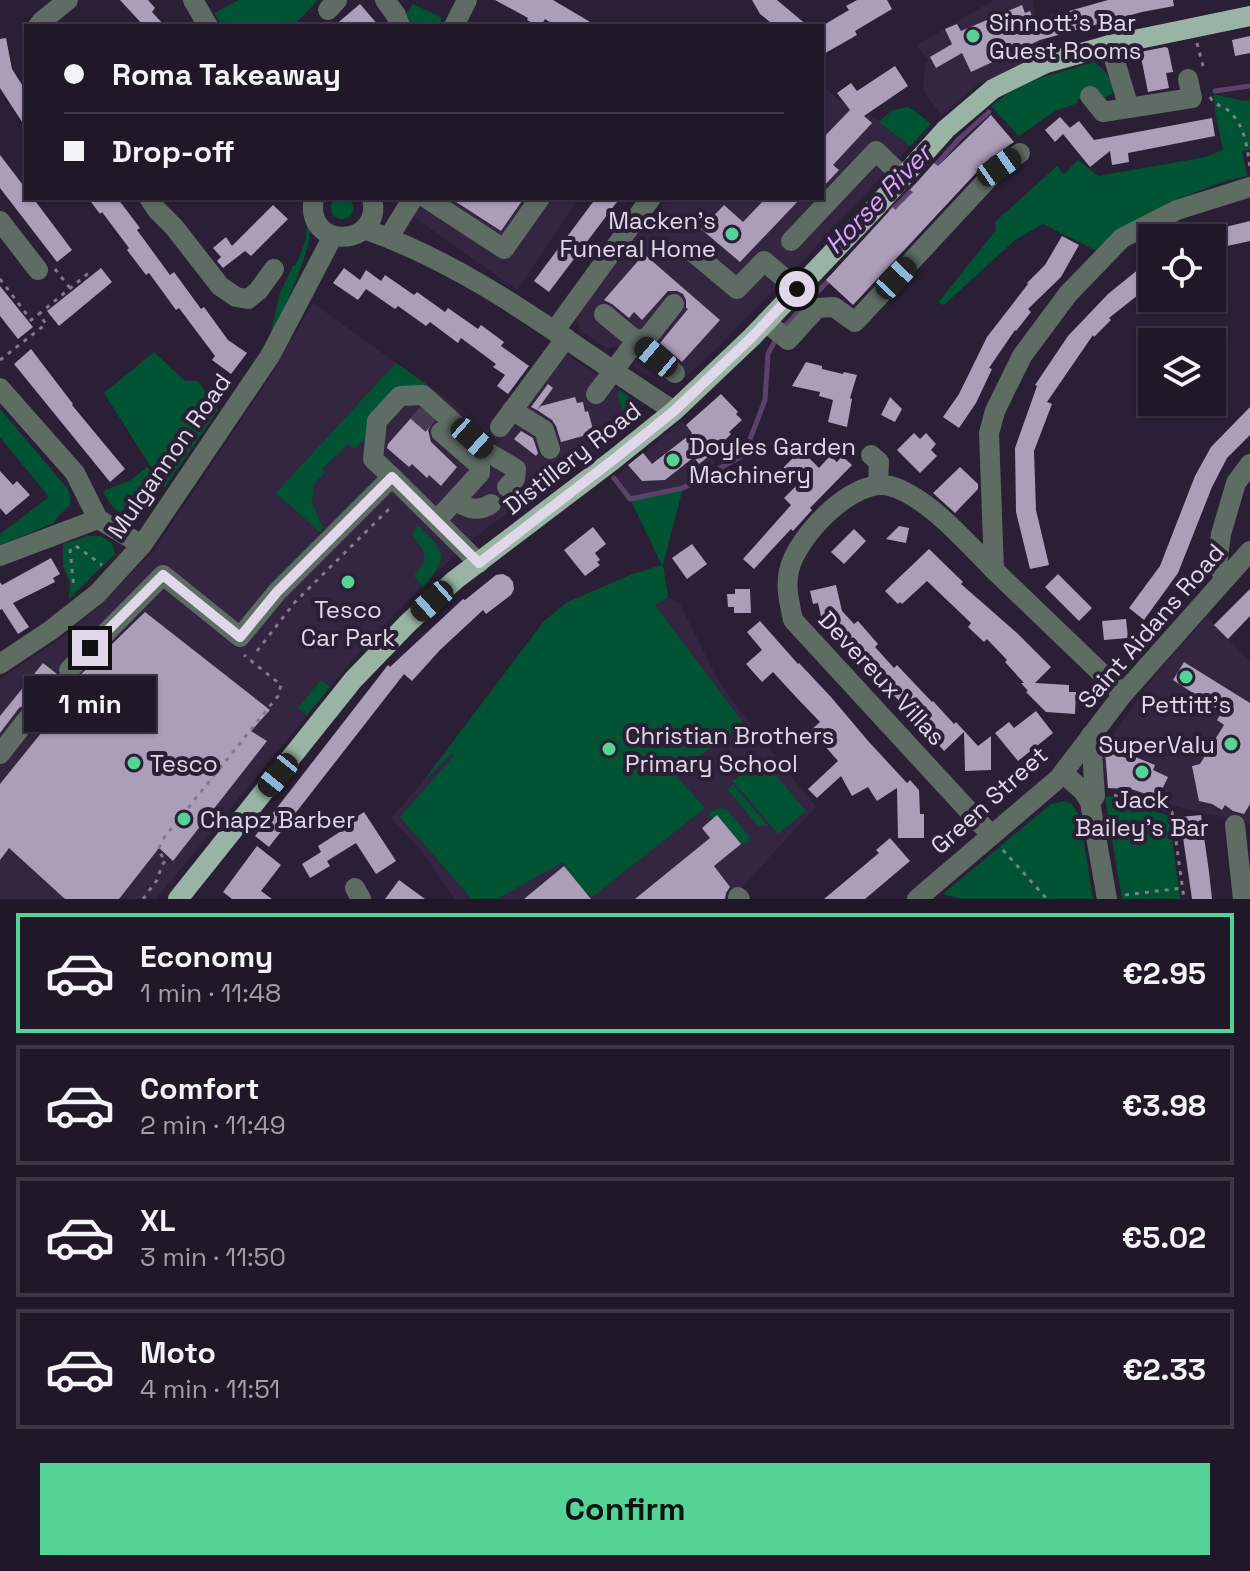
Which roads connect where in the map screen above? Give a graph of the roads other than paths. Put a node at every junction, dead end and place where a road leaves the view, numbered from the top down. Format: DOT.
graph roads {
  1 [pos="68,0"];
  2 [pos="193,0"];
  3 [pos="385,0"];
  4 [pos="467,0"];
  5 [pos="1250,16"];
  6 [pos="40,24"];
  7 [pos="207,24"];
  8 [pos="399,24"];
  9 [pos="455,24"];
  10 [pos="1110,45"];
  11 [pos="1197,80"];
  12 [pos="1090,96"];
  13 [pos="1129,108"];
  14 [pos="1020,153"];
  15 [pos="903,177"];
  16 [pos="1250,187"];
  17 [pos="150,200"];
  18 [pos="314,200"];
  19 [pos="372,200"];
  20 [pos="412,200"];
  21 [pos="429,200"];
  22 [pos="539,200"];
  23 [pos="650,200"];
  24 [pos="0,221"];
  25 [pos="364,229"];
  26 [pos="333,236"];
  27 [pos="389,237"];
  28 [pos="791,241"];
  29 [pos="693,252"];
  30 [pos="274,269"];
  31 [pos="38,270"];
  32 [pos="797,289"];
  33 [pos="674,304"];
  34 [pos="604,314"];
  35 [pos="776,330"];
  36 [pos="560,334"];
  37 [pos="636,341"];
  38 [pos="614,371"];
  39 [pos="675,373"];
  40 [pos="0,388"];
  41 [pos="596,394"];
  42 [pos="400,396"];
  43 [pos="417,411"];
  44 [pos="674,411"];
  45 [pos="449,432"];
  46 [pos="550,449"];
  47 [pos="871,455"];
  48 [pos="1250,464"];
  49 [pos="392,477"];
  50 [pos="878,485"];
  51 [pos="507,487"];
  52 [pos="455,501"];
  53 [pos="491,504"];
  54 [pos="98,519"];
  55 [pos="437,520"];
  56 [pos="142,545"];
  57 [pos="1250,551"];
  58 [pos="0,556"];
  59 [pos="479,563"];
  60 [pos="994,570"];
  61 [pos="1226,578"];
  62 [pos="0,664"];
  63 [pos="69,670"];
  64 [pos="1123,694"];
  65 [pos="29,717"];
  66 [pos="1091,735"];
  67 [pos="0,754"];
  68 [pos="1063,773"];
  69 [pos="1099,797"];
  70 [pos="1235,825"];
  71 [pos="995,840"];
  72 [pos="1112,898"];
  73 [pos="178,899"];
  74 [pos="917,899"];
  75 [pos="1243,899"];
  1 -- 6 [label="street"];
  2 -- 7 [label="street"];
  3 -- 8 [label="street"];
  4 -- 9 [label="street"];
  5 -- 10 [label="main road, Distillery Road"];
  10 -- 13 [label="street"];
  10 -- 15 [label="main road, Distillery Road"];
  11 -- 13 [label="street"];
  12 -- 13 [label="street"];
  14 -- 35 [label="street"];
  15 -- 28 [label="street"];
  15 -- 32 [label="main road, Distillery Road"];
  16 -- 60 [label="street"];
  17 -- 30 [label="street"];
  18 -- 26 [label="street"];
  19 -- 25 [label="street"];
  20 -- 27 [label="street"];
  21 -- 22 [label="street"];
  23 -- 36 [label="street"];
  24 -- 31 [label="street"];
  25 -- 26 [label="street"];
  25 -- 27 [label="street"];
  26 -- 56 [label="street, Mulgannon Road"];
  27 -- 36 [label="street"];
  29 -- 32 [label="street"];
  32 -- 35 [label="main road, Distillery Road"];
  33 -- 37 [label="street"];
  34 -- 37 [label="street"];
  35 -- 44 [label="main road, Distillery Road"];
  36 -- 38 [label="street"];
  36 -- 46 [label="street"];
  37 -- 38 [label="street"];
  37 -- 39 [label="street"];
  38 -- 41 [label="street"];
  38 -- 44 [label="street"];
  40 -- 54 [label="street"];
  42 -- 43 [label="street"];
  42 -- 45 [label="street"];
  42 -- 49 [label="street"];
  44 -- 59 [label="main road, Distillery Road"];
  45 -- 51 [label="street"];
  45 -- 52 [label="street"];
  47 -- 50 [label="street"];
  48 -- 61 [label="street"];
  49 -- 55 [label="street"];
  49 -- 63 [label="street"];
  50 -- 60 [label="street"];
  50 -- 71 [label="street, Devereux Villas"];
  52 -- 53 [label="street"];
  52 -- 55 [label="street"];
  54 -- 56 [label="street"];
  54 -- 58 [label="street"];
  55 -- 59 [label="street"];
  56 -- 62 [label="street, Mulgannon Road"];
  57 -- 61 [label="street, Saint Aidans Road"];
  59 -- 73 [label="main road, Distillery Road"];
  60 -- 64 [label="street"];
  61 -- 64 [label="street, Saint Aidans Road"];
  64 -- 66 [label="street, Saint Aidans Road"];
  65 -- 67 [label="street"];
  66 -- 68 [label="street, Green Street"];
  66 -- 69 [label="street"];
  68 -- 69 [label="street"];
  68 -- 71 [label="street, Green Street"];
  69 -- 72 [label="street"];
  70 -- 75 [label="street"];
  71 -- 74 [label="street, Green Street"];
}
